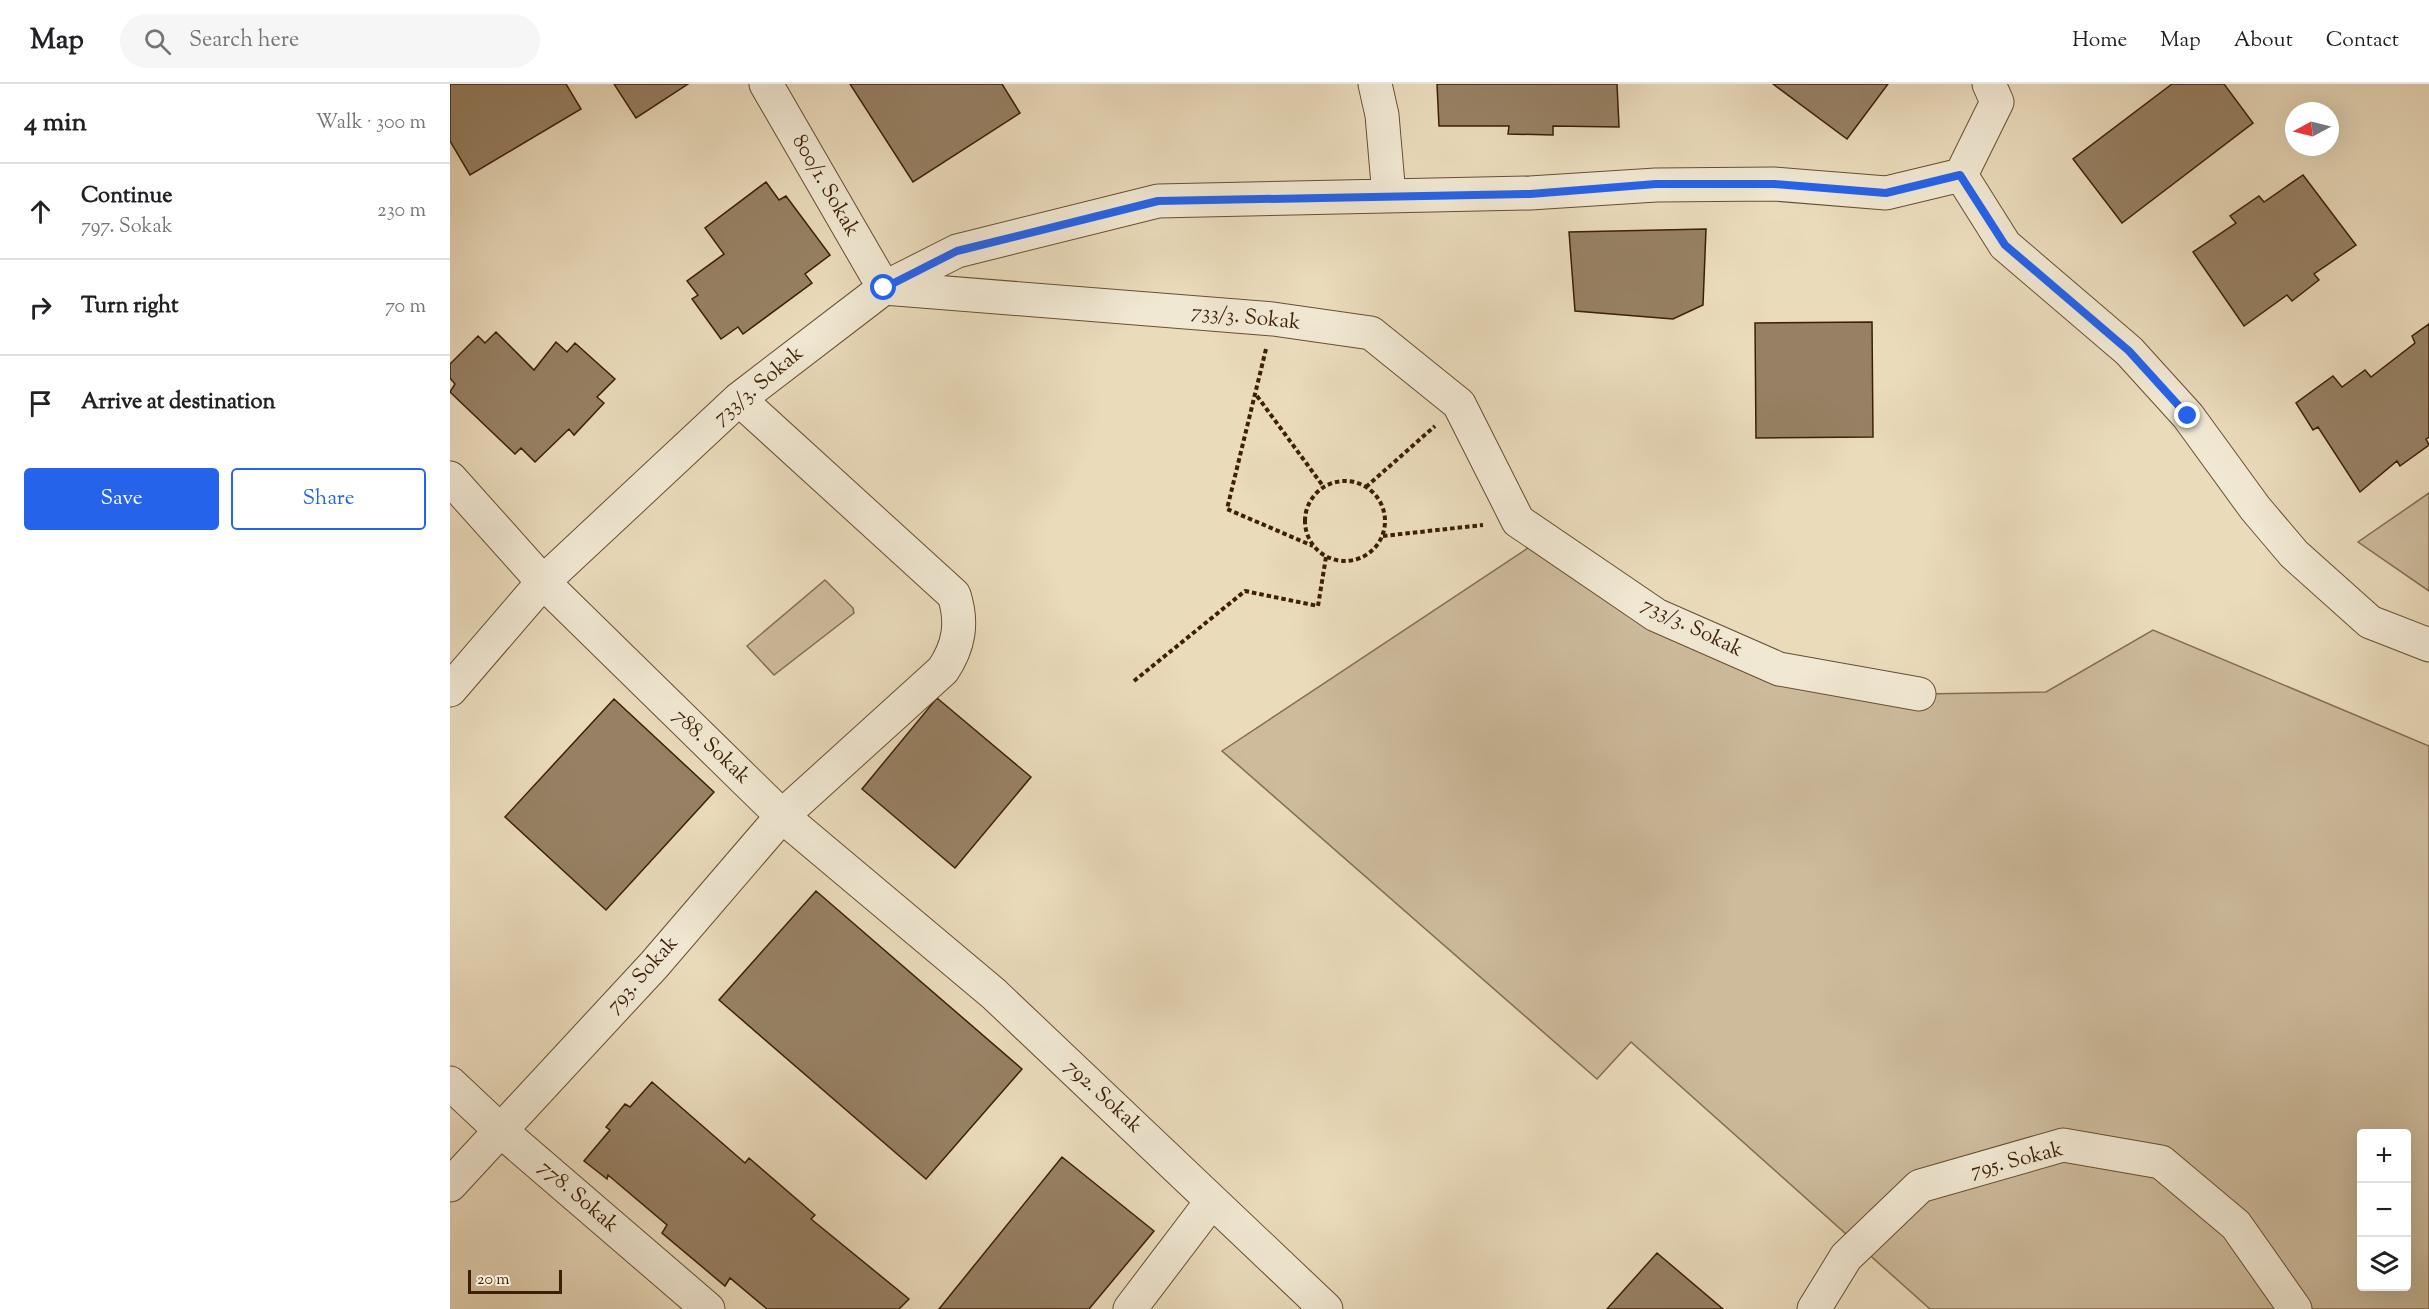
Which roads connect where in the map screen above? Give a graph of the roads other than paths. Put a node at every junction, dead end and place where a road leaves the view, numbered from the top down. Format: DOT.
graph roads {
  1 [pos="766,84"];
  2 [pos="1375,84"];
  3 [pos="1993,93"];
  4 [pos="1960,175"];
  5 [pos="1389,196"];
  6 [pos="884,288"];
  7 [pos="739,399"];
  8 [pos="450,478"];
  9 [pos="543,582"];
  10 [pos="2429,645"];
  11 [pos="450,690"];
  12 [pos="1919,694"];
  13 [pos="782,816"];
  14 [pos="994,994"];
  15 [pos="450,1083"];
  16 [pos="500,1130"];
  17 [pos="450,1185"];
  18 [pos="1212,1201"];
  19 [pos="708,1309"];
  20 [pos="1130,1309"];
  21 [pos="1326,1309"];
  22 [pos="1814,1309"];
  23 [pos="2295,1309"];
  1 -- 6 [label="street, 800/1. Sokak"];
  2 -- 5 [label="street"];
  3 -- 4 [label="street"];
  4 -- 5 [label="street"];
  4 -- 10 [label="street"];
  5 -- 6 [label="street"];
  6 -- 7 [label="street, 733/3. Sokak"];
  6 -- 12 [label="street, 733/3. Sokak"];
  7 -- 9 [label="street, 733/3. Sokak"];
  7 -- 13 [label="street, 793. Sokak"];
  8 -- 9 [label="street, 788. Sokak"];
  9 -- 11 [label="street, 733/3. Sokak"];
  9 -- 13 [label="street, 788. Sokak"];
  13 -- 14 [label="street, 788. Sokak"];
  13 -- 16 [label="street, 793. Sokak"];
  14 -- 18 [label="street, 792. Sokak"];
  15 -- 16 [label="street, 778. Sokak"];
  16 -- 17 [label="street, 793. Sokak"];
  16 -- 19 [label="street, 778. Sokak"];
  18 -- 20 [label="street"];
  18 -- 21 [label="street, 792. Sokak"];
  22 -- 23 [label="street, 795. Sokak"];
}
